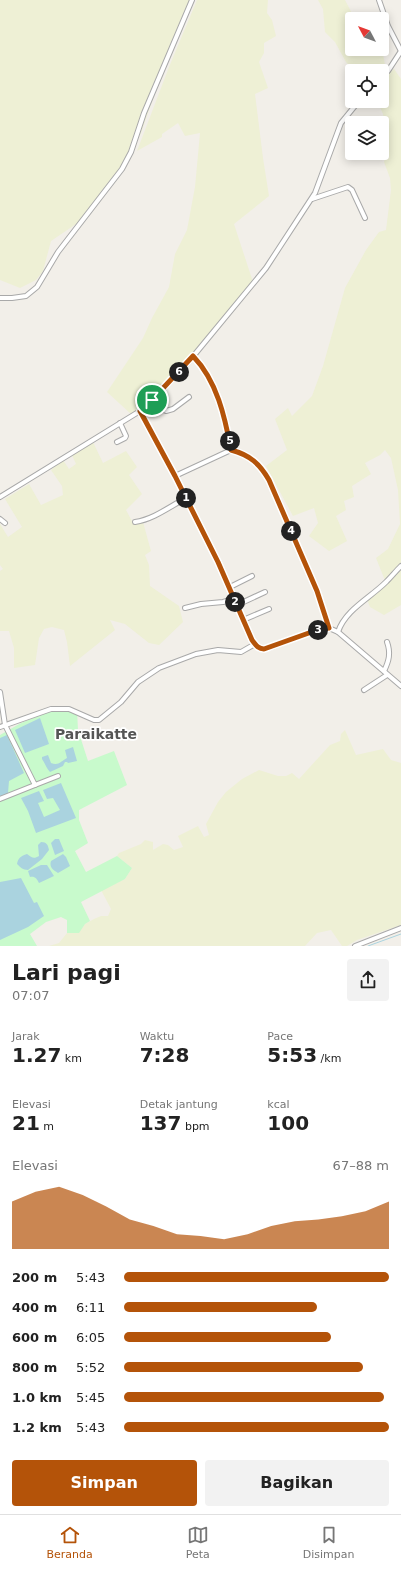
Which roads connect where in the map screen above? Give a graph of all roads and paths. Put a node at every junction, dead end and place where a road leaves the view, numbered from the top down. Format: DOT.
graph roads {
  1 [pos="192,0"];
  2 [pos="379,0"];
  3 [pos="401,51"];
  4 [pos="389,69"];
  5 [pos="353,108"];
  6 [pos="312,199"];
  7 [pos="365,218"];
  8 [pos="0,298"];
  9 [pos="193,356"];
  10 [pos="189,397"];
  11 [pos="152,400"];
  12 [pos="140,411"];
  13 [pos="120,423"];
  14 [pos="117,442"];
  15 [pos="231,450"];
  16 [pos="175,476"];
  17 [pos="0,497"];
  18 [pos="186,498"];
  19 [pos="0,519"];
  20 [pos="135,522"];
  21 [pos="5,523"];
  22 [pos="401,566"];
  23 [pos="252,576"];
  24 [pos="230,587"];
  25 [pos="264,592"];
  26 [pos="234,599"];
  27 [pos="237,605"];
  28 [pos="185,608"];
  29 [pos="269,609"];
  30 [pos="243,620"];
  31 [pos="329,628"];
  32 [pos="338,632"];
  33 [pos="387,642"];
  34 [pos="255,644"];
  35 [pos="385,673"];
  36 [pos="401,686"];
  37 [pos="364,690"];
  38 [pos="0,692"];
  39 [pos="5,725"];
  40 [pos="0,727"];
  41 [pos="58,776"];
  42 [pos="35,785"];
  43 [pos="0,799"];
  44 [pos="401,928"];
  45 [pos="355,946"];
  1 -- 8 [label="street"];
  2 -- 3 [label="street"];
  3 -- 4 [label="street"];
  5 -- 6 [label="street"];
  6 -- 7 [label="street"];
  6 -- 9 [label="street"];
  9 -- 11 [label="street"];
  9 -- 15 [label="street"];
  10 -- 11 [label="street"];
  11 -- 12 [label="street"];
  12 -- 13 [label="street"];
  12 -- 16 [label="street"];
  13 -- 14 [label="street"];
  13 -- 17 [label="street"];
  15 -- 16 [label="street"];
  15 -- 31 [label="street"];
  16 -- 18 [label="street"];
  18 -- 20 [label="street"];
  18 -- 24 [label="street"];
  19 -- 21 [label="street"];
  22 -- 32 [label="street"];
  23 -- 24 [label="street"];
  24 -- 26 [label="street"];
  25 -- 27 [label="street"];
  26 -- 27 [label="street"];
  26 -- 28 [label="street"];
  27 -- 30 [label="street"];
  29 -- 30 [label="street"];
  30 -- 34 [label="street"];
  31 -- 32 [label="street"];
  31 -- 34 [label="street"];
  32 -- 35 [label="street"];
  33 -- 35 [label="street"];
  34 -- 39 [label="street"];
  35 -- 36 [label="street"];
  35 -- 37 [label="street"];
  38 -- 39 [label="street"];
  39 -- 40 [label="street"];
  39 -- 42 [label="street"];
  41 -- 42 [label="street"];
  42 -- 43 [label="street"];
  44 -- 45 [label="street"];
}
